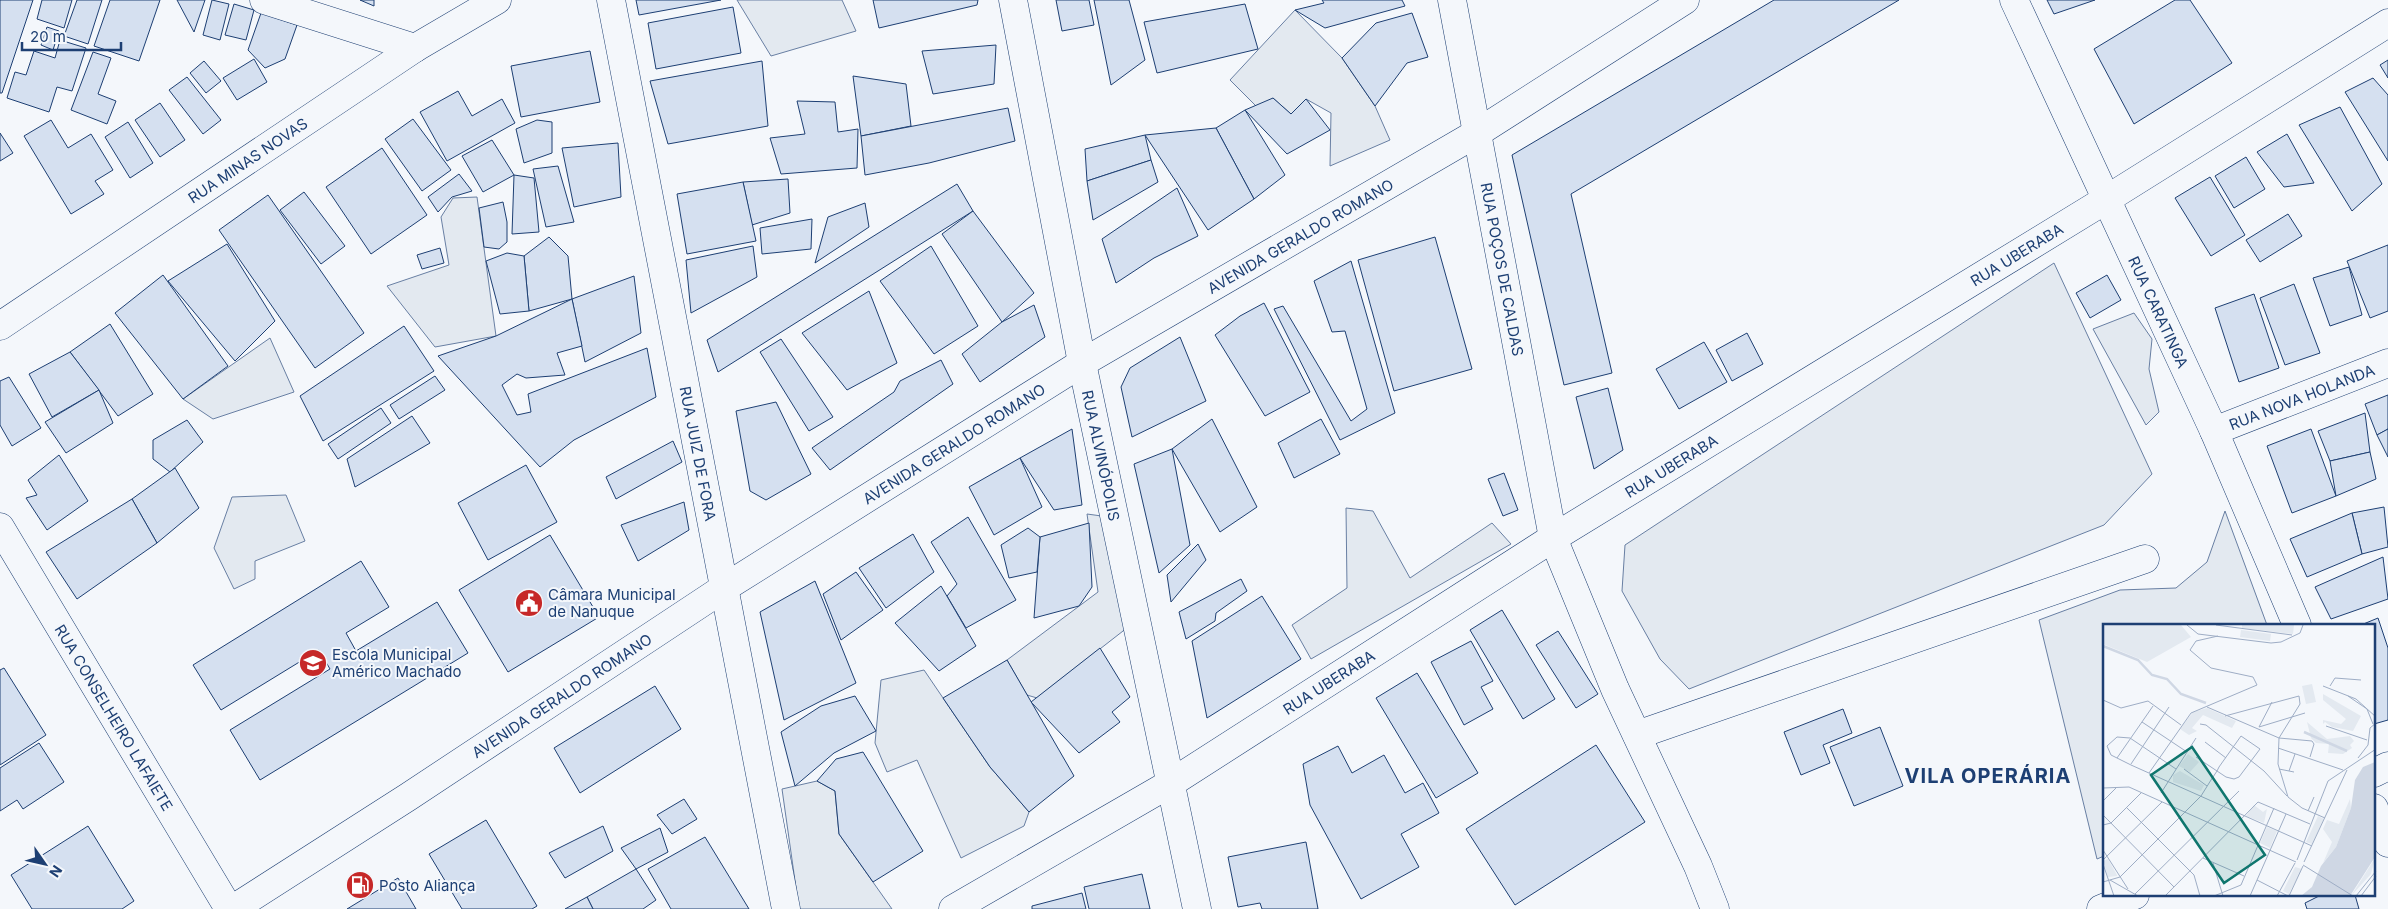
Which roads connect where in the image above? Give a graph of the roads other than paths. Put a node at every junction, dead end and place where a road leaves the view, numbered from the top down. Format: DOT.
graph roads {
  1 [pos="264,0"];
  2 [pos="497,0"];
  3 [pos="611,0"];
  4 [pos="1013,0"];
  5 [pos="1452,0"];
  6 [pos="1685,0"];
  7 [pos="2014,0"];
  8 [pos="2388,23"];
  9 [pos="414,48"];
  10 [pos="1477,133"];
  11 [pos="2107,199"];
  12 [pos="0,326"];
  13 [pos="1082,363"];
  14 [pos="2388,363"];
  15 [pos="2214,432"];
  16 [pos="0,527"];
  17 [pos="1553,538"];
  18 [pos="2145,559"];
  19 [pos="724,588"];
  20 [pos="2297,624"];
  21 [pos="1636,735"];
  22 [pos="2388,766"];
  23 [pos="2376,772"];
  24 [pos="1171,783"];
  25 [pos="2376,813"];
  26 [pos="2388,843"];
  27 [pos="2133,896"];
  28 [pos="229,909"];
  29 [pos="233,909"];
  30 [pos="786,909"];
  31 [pos="953,909"];
  32 [pos="1197,909"];
  33 [pos="1715,909"];
  34 [pos="2102,909"];
  1 -- 9 [label="street"];
  2 -- 9 [label="street, RUA MINAS NOVAS"];
  3 -- 19 [label="street, RUA JUIZ DE FORA"];
  4 -- 13 [label="street, RUA ALVINÓPOLIS"];
  5 -- 10 [label="street, RUA POÇOS DE CALDAS"];
  6 -- 10 [label="street, AVENIDA GERALDO ROMANO"];
  7 -- 11 [label="street, RUA CARATINGA"];
  8 -- 11 [label="street, RUA UBERABA"];
  9 -- 12 [label="street, RUA MINAS NOVAS"];
  10 -- 13 [label="street, AVENIDA GERALDO ROMANO"];
  10 -- 17 [label="street, RUA POÇOS DE CALDAS"];
  11 -- 15 [label="street, RUA CARATINGA"];
  11 -- 17 [label="street, RUA UBERABA"];
  13 -- 19 [label="street, AVENIDA GERALDO ROMANO"];
  13 -- 24 [label="street, RUA ALVINÓPOLIS"];
  14 -- 15 [label="street, RUA NOVA HOLANDA"];
  15 -- 20 [label="street, RUA CARATINGA"];
  16 -- 28 [label="street, RUA CONSELHEIRO LAFAIETE"];
  17 -- 21 [label="street, RUA POÇOS DE CALDAS"];
  17 -- 24 [label="street, RUA UBERABA"];
  18 -- 21 [label="street"];
  19 -- 29 [label="street, AVENIDA GERALDO ROMANO"];
  19 -- 30 [label="street, RUA JUIZ DE FORA"];
  21 -- 33 [label="street, RUA POÇOS DE CALDAS"];
  22 -- 23 [label="street"];
  24 -- 31 [label="street, RUA UBERABA"];
  24 -- 32 [label="street, RUA ALVINÓPOLIS"];
  25 -- 26 [label="street"];
  27 -- 34 [label="street"];
}
